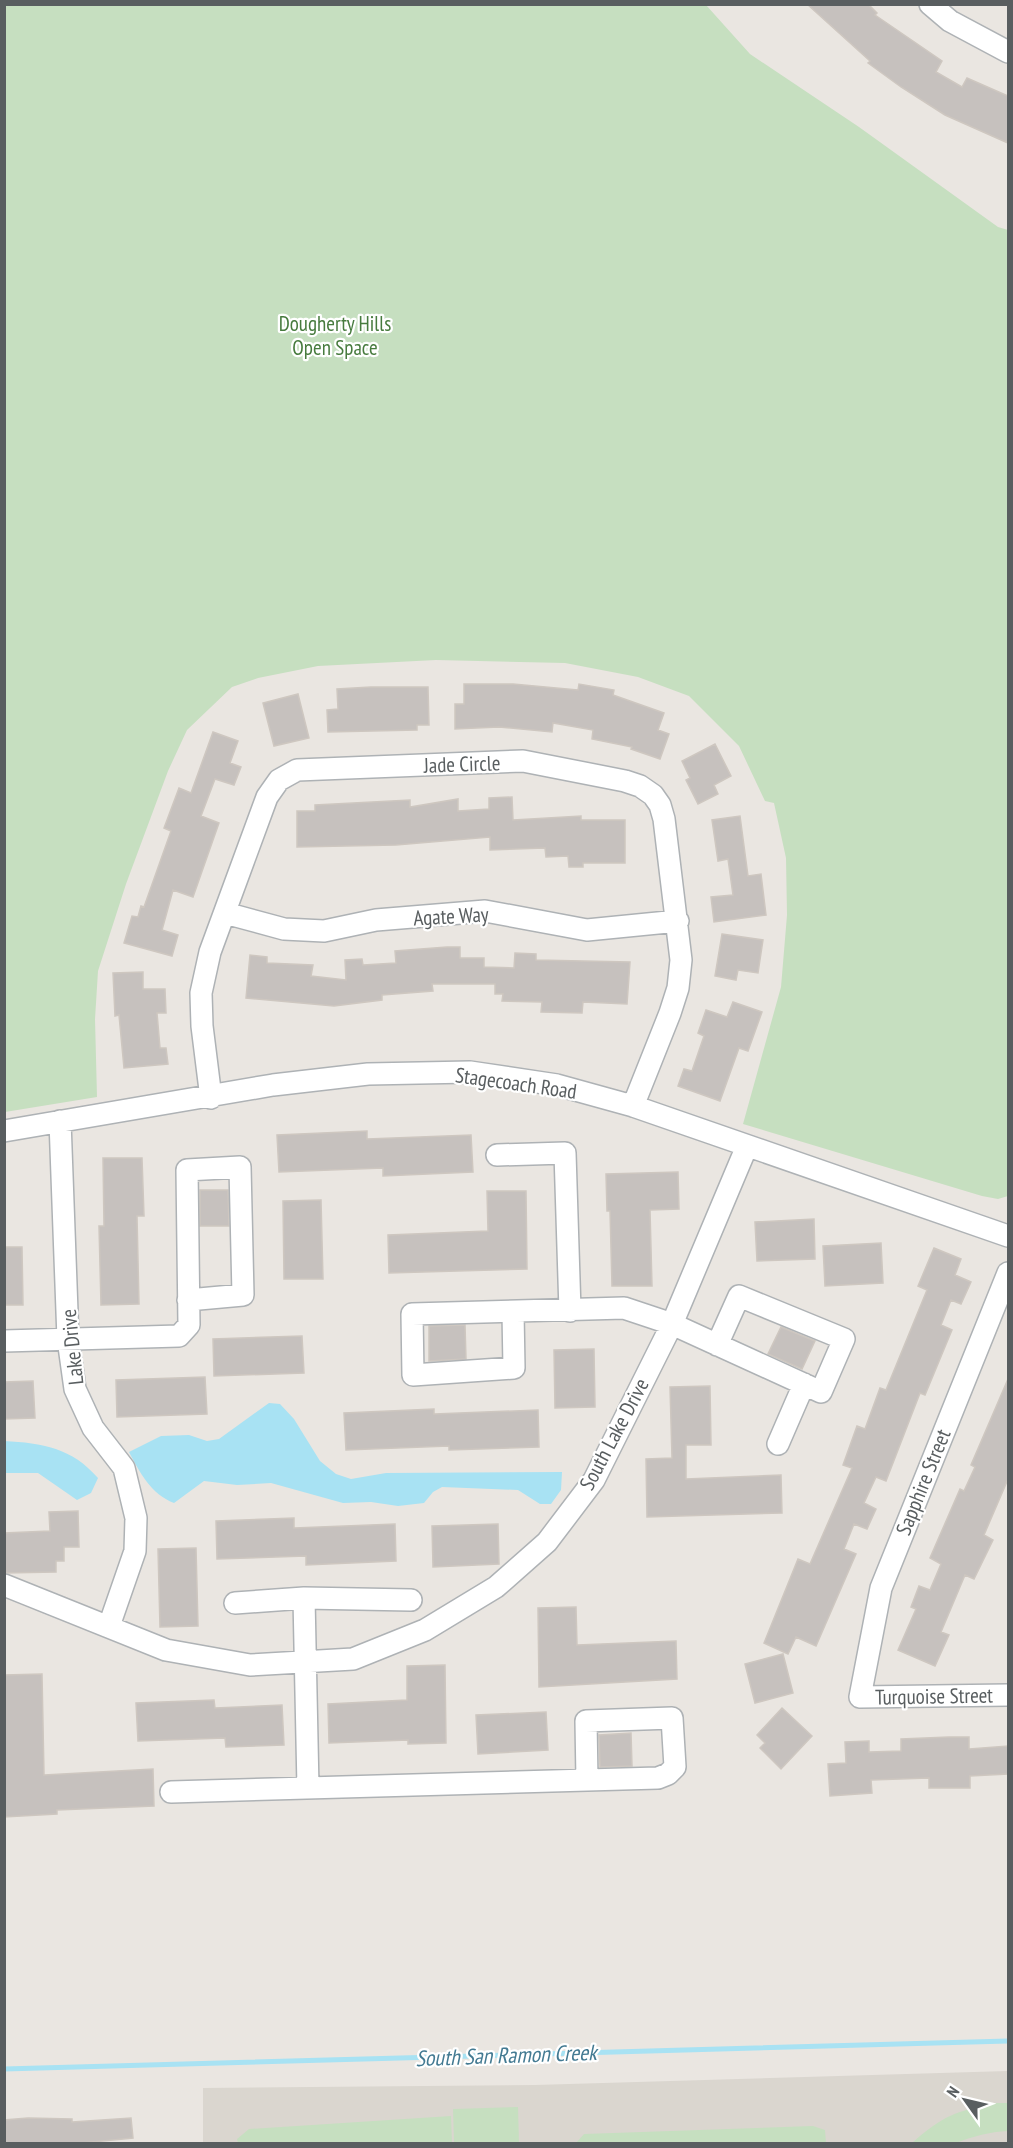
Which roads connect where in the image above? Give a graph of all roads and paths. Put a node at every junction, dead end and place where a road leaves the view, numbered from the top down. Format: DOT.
graph roads {
  1 [pos="930,4"];
  2 [pos="1008,52"];
  3 [pos="225,913"];
  4 [pos="678,921"];
  5 [pos="211,1098"];
  6 [pos="633,1106"];
  7 [pos="60,1121"];
  8 [pos="4,1131"];
  9 [pos="747,1146"];
  10 [pos="497,1155"];
  11 [pos="1008,1236"];
  12 [pos="1008,1273"];
  13 [pos="188,1300"];
  14 [pos="570,1311"];
  15 [pos="513,1312"];
  16 [pos="672,1324"];
  17 [pos="68,1339"];
  18 [pos="4,1341"];
  19 [pos="717,1345"];
  20 [pos="804,1384"];
  21 [pos="778,1444"];
  22 [pos="4,1585"];
  23 [pos="304,1598"];
  24 [pos="411,1600"];
  25 [pos="235,1603"];
  26 [pos="109,1626"];
  27 [pos="306,1661"];
  28 [pos="1008,1695"];
  29 [pos="860,1697"];
  30 [pos="587,1780"];
  31 [pos="308,1788"];
  32 [pos="171,1792"];
  1 -- 2 [label="street"];
  3 -- 4 [label="street, Agate Way"];
  3 -- 4 [label="street, Jade Circle"];
  3 -- 5 [label="street, Jade Circle"];
  4 -- 6 [label="street, Jade Circle"];
  5 -- 6 [label="street, Stagecoach Road"];
  5 -- 7 [label="street, Stagecoach Road"];
  6 -- 9 [label="street, Stagecoach Road"];
  7 -- 8 [label="street, Stagecoach Road"];
  7 -- 17 [label="street, Lake Drive"];
  9 -- 11 [label="street, Stagecoach Road"];
  9 -- 16 [label="street, South Lake Drive"];
  10 -- 14 [label="street"];
  12 -- 29 [label="street, Sapphire Street"];
  13 -- 13 [label="street"];
  13 -- 17 [label="street"];
  14 -- 15 [label="street"];
  14 -- 16 [label="street"];
  15 -- 15 [label="street"];
  16 -- 19 [label="street"];
  16 -- 27 [label="street, South Lake Drive"];
  17 -- 18 [label="street"];
  17 -- 26 [label="street, Lake Drive"];
  19 -- 20 [label="street"];
  19 -- 20 [label="street"];
  20 -- 21 [label="street"];
  22 -- 26 [label="street, South Lake Drive"];
  23 -- 24 [label="street"];
  23 -- 25 [label="street"];
  23 -- 27 [label="street"];
  26 -- 27 [label="street, South Lake Drive"];
  27 -- 31 [label="street"];
  28 -- 29 [label="street, Turquoise Street"];
  30 -- 30 [label="street"];
  30 -- 31 [label="street"];
  31 -- 32 [label="street"];
}
